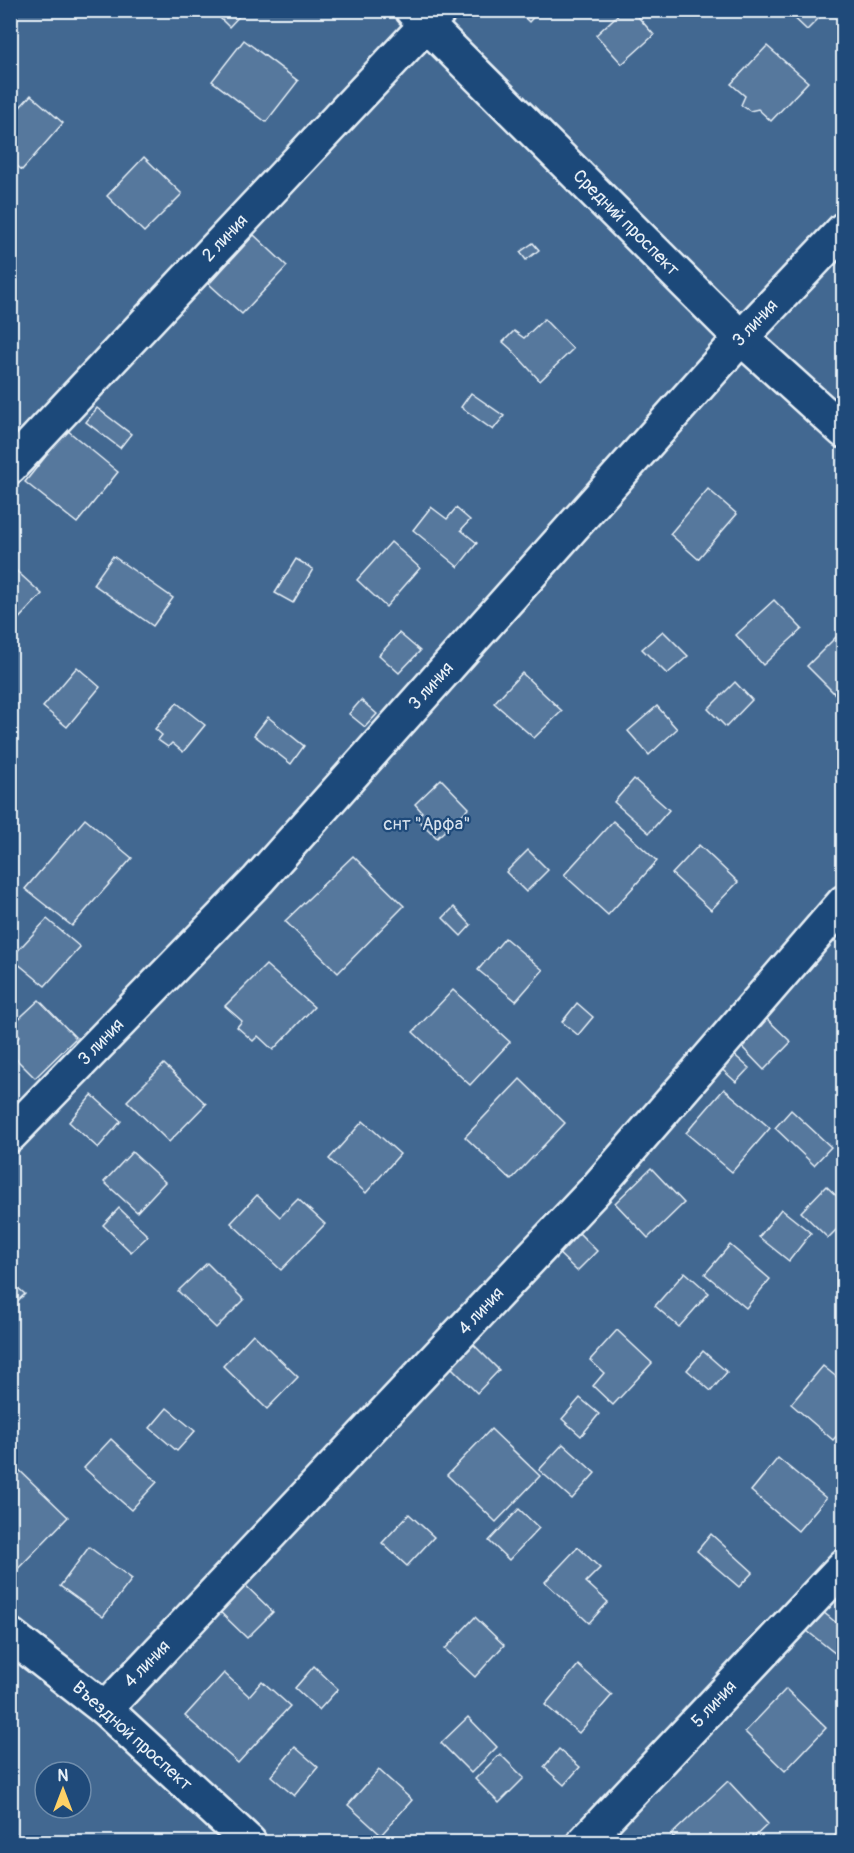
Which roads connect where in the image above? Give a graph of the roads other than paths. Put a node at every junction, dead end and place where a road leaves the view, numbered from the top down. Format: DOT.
graph roads {
  1 [pos="426,15"];
  2 [pos="843,229"];
  3 [pos="741,338"];
  4 [pos="843,431"];
  5 [pos="10,466"];
  6 [pos="843,902"];
  7 [pos="10,1135"];
  8 [pos="843,1566"];
  9 [pos="10,1635"];
  10 [pos="105,1708"];
  11 [pos="249,1842"];
  12 [pos="584,1842"];
  1 -- 3 [label="street, Средний проспект"];
  1 -- 5 [label="street, 2 линия"];
  2 -- 3 [label="street, 3 линия"];
  3 -- 4 [label="street, Средний проспект"];
  3 -- 7 [label="street, 3 линия"];
  6 -- 10 [label="street, 4 линия"];
  8 -- 12 [label="street, 5 линия"];
  9 -- 10 [label="street, Въездной проспект"];
  10 -- 11 [label="street, Въездной проспект"];
}
